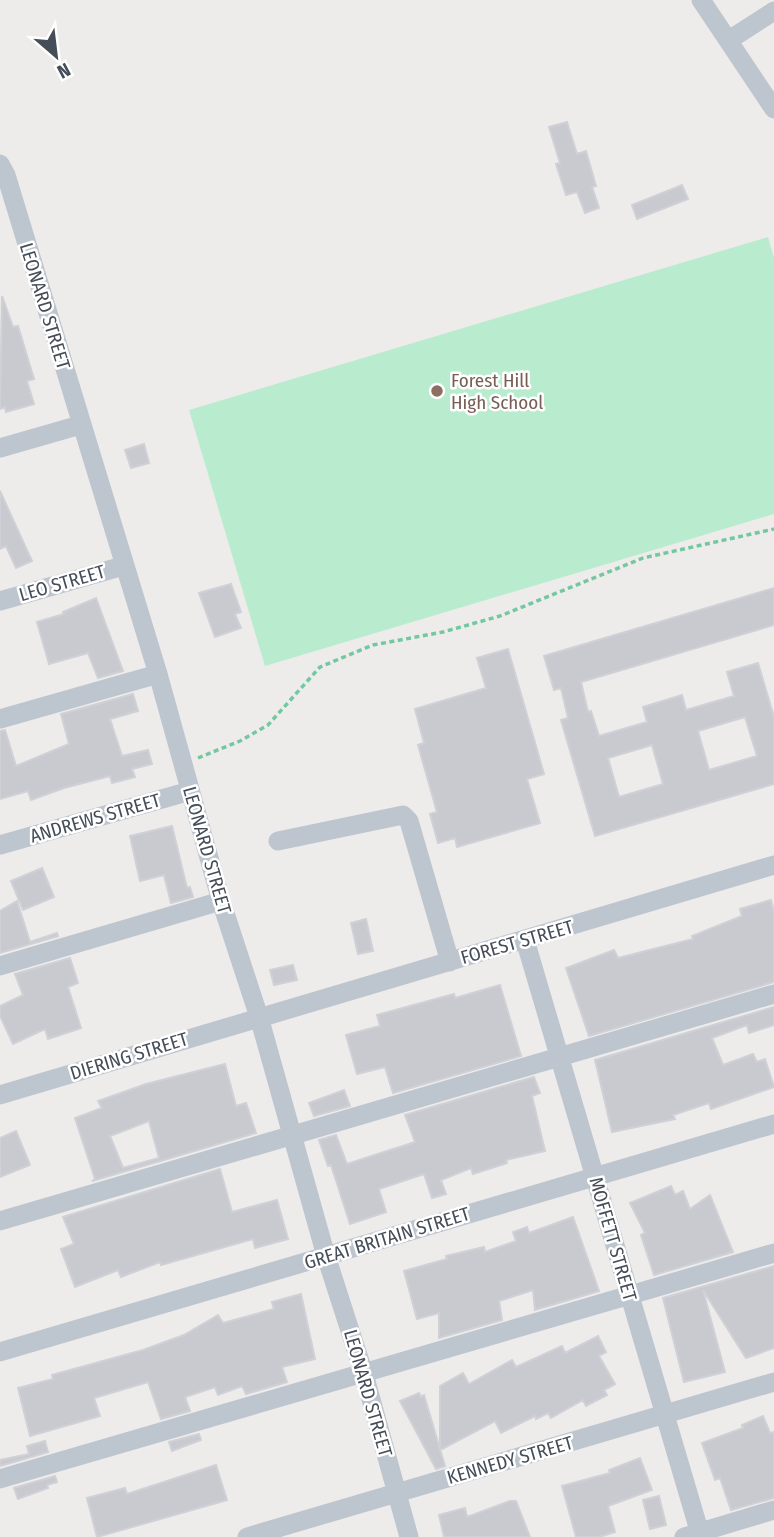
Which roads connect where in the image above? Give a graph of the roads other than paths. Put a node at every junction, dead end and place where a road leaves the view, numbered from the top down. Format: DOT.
graph roads {
  1 [pos="701,0"];
  2 [pos="774,11"];
  3 [pos="729,40"];
  4 [pos="774,109"];
  5 [pos="0,164"];
  6 [pos="80,425"];
  7 [pos="0,448"];
  8 [pos="123,566"];
  9 [pos="0,601"];
  10 [pos="158,674"];
  11 [pos="0,719"];
  12 [pos="190,791"];
  13 [pos="278,841"];
  14 [pos="0,845"];
  15 [pos="774,865"];
  16 [pos="220,901"];
  17 [pos="525,940"];
  18 [pos="450,962"];
  19 [pos="0,965"];
  20 [pos="774,994"];
  21 [pos="259,1017"];
  22 [pos="560,1056"];
  23 [pos="0,1095"];
  24 [pos="774,1124"];
  25 [pos="292,1136"];
  26 [pos="596,1177"];
  27 [pos="0,1221"];
  28 [pos="774,1253"];
  29 [pos="326,1256"];
  30 [pos="629,1296"];
  31 [pos="0,1352"];
  32 [pos="364,1374"];
  33 [pos="774,1381"];
  34 [pos="666,1414"];
  35 [pos="0,1479"];
  36 [pos="397,1493"];
  37 [pos="774,1510"];
  38 [pos="695,1535"];
  39 [pos="247,1537"];
  40 [pos="409,1537"];
  1 -- 3 [label="street"];
  2 -- 3 [label="street"];
  3 -- 4 [label="street"];
  5 -- 6 [label="street, LEONARD STREET"];
  6 -- 7 [label="street"];
  6 -- 8 [label="street, LEONARD STREET"];
  8 -- 9 [label="street, LEO STREET"];
  8 -- 10 [label="street, LEONARD STREET"];
  10 -- 11 [label="street"];
  10 -- 12 [label="street, LEONARD STREET"];
  12 -- 14 [label="street, ANDREWS STREET"];
  12 -- 16 [label="street, LEONARD STREET"];
  13 -- 18 [label="street"];
  15 -- 17 [label="street, FOREST STREET"];
  16 -- 19 [label="street"];
  16 -- 21 [label="street, LEONARD STREET"];
  17 -- 18 [label="street, FOREST STREET"];
  17 -- 22 [label="street, MOFFETT STREET"];
  18 -- 21 [label="street, FOREST STREET"];
  20 -- 22 [label="street"];
  21 -- 23 [label="street, DIERING STREET"];
  21 -- 25 [label="street, LEONARD STREET"];
  22 -- 25 [label="street"];
  22 -- 26 [label="street, MOFFETT STREET"];
  24 -- 26 [label="street, GREAT BRITAIN STREET"];
  25 -- 27 [label="street"];
  25 -- 29 [label="street, LEONARD STREET"];
  26 -- 29 [label="street, GREAT BRITAIN STREET"];
  26 -- 30 [label="street, MOFFETT STREET"];
  28 -- 30 [label="street"];
  29 -- 31 [label="street, GREAT BRITAIN STREET"];
  29 -- 32 [label="street, LEONARD STREET"];
  30 -- 32 [label="street"];
  30 -- 34 [label="street, MOFFETT STREET"];
  32 -- 35 [label="street"];
  32 -- 36 [label="street, LEONARD STREET"];
  33 -- 34 [label="street, KENNEDY STREET"];
  34 -- 36 [label="street, KENNEDY STREET"];
  34 -- 38 [label="street, MOFFETT STREET"];
  36 -- 39 [label="street, KENNEDY STREET"];
  36 -- 40 [label="street, LEONARD STREET"];
  37 -- 38 [label="street"];
}
